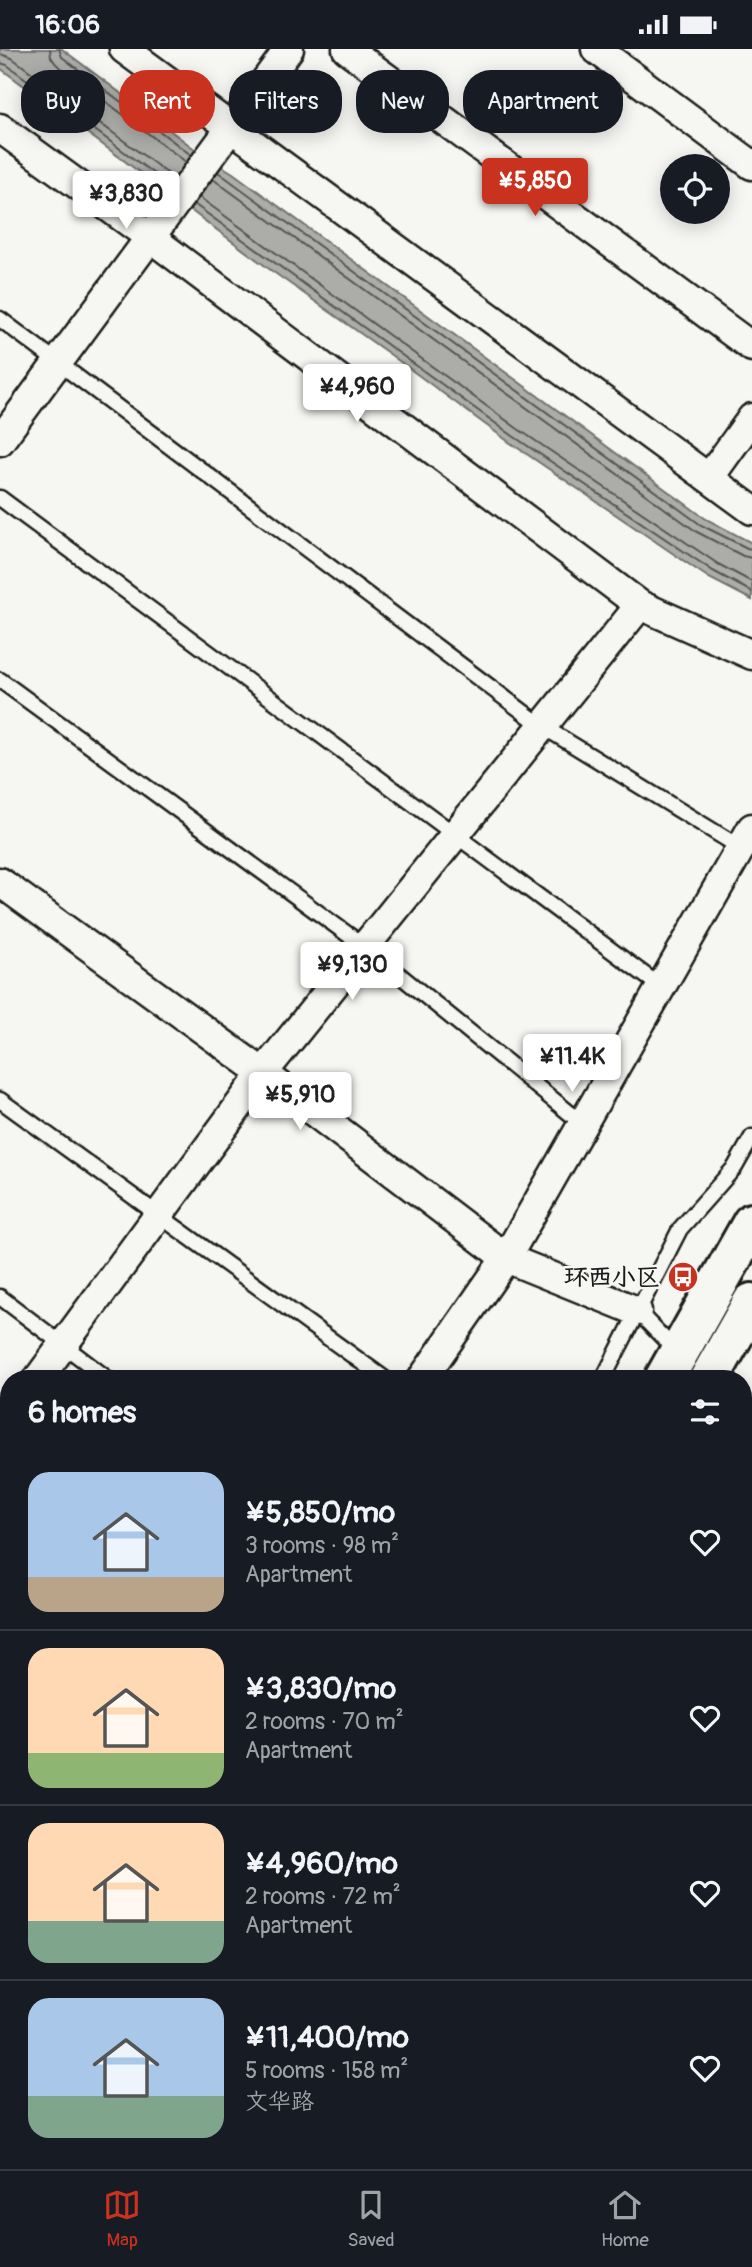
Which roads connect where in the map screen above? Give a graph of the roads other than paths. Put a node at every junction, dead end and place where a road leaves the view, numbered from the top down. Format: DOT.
graph roads {
  1 [pos="124,49"];
  2 [pos="289,49"];
  3 [pos="347,49"];
  4 [pos="596,49"];
  5 [pos="274,70"];
  6 [pos="229,125"];
  7 [pos="0,128"];
  8 [pos="229,131"];
  9 [pos="240,133"];
  10 [pos="752,165"];
  11 [pos="151,238"];
  12 [pos="0,319"];
  13 [pos="752,347"];
  14 [pos="59,362"];
  15 [pos="752,418"];
  16 [pos="0,441"];
  17 [pos="709,478"];
  18 [pos="0,498"];
  19 [pos="752,510"];
  20 [pos="640,605"];
  21 [pos="752,655"];
  22 [pos="0,680"];
  23 [pos="542,726"];
  24 [pos="455,835"];
  25 [pos="746,838"];
  26 [pos="0,883"];
  27 [pos="365,947"];
  28 [pos="661,987"];
  29 [pos="263,1073"];
  30 [pos="0,1100"];
  31 [pos="583,1124"];
  32 [pos="752,1137"];
  33 [pos="158,1215"];
  34 [pos="752,1223"];
  35 [pos="506,1258"];
  36 [pos="0,1297"];
  37 [pos="752,1303"];
  38 [pos="637,1311"];
  39 [pos="63,1345"];
  40 [pos="671,1366"];
  41 [pos="45,1370"];
  42 [pos="96,1370"];
  43 [pos="373,1370"];
  44 [pos="428,1370"];
  45 [pos="608,1370"];
  46 [pos="714,1370"];
  1 -- 6 [label="street"];
  2 -- 5 [label="street"];
  3 -- 13 [label="street"];
  4 -- 10 [label="street"];
  7 -- 11 [label="street"];
  8 -- 11 [label="street"];
  9 -- 17 [label="street"];
  11 -- 14 [label="street"];
  11 -- 20 [label="street"];
  12 -- 14 [label="lane"];
  14 -- 16 [label="street"];
  14 -- 23 [label="lane"];
  15 -- 17 [label="street"];
  17 -- 19 [label="street"];
  18 -- 24 [label="lane"];
  20 -- 21 [label="street"];
  20 -- 23 [label="street"];
  22 -- 27 [label="lane"];
  23 -- 24 [label="street"];
  23 -- 25 [label="lane"];
  24 -- 27 [label="street"];
  24 -- 28 [label="lane"];
  25 -- 28 [label="street"];
  26 -- 29 [label="street"];
  27 -- 29 [label="street"];
  27 -- 31 [label="lane"];
  28 -- 31 [label="street"];
  29 -- 33 [label="street"];
  29 -- 35 [label="street"];
  30 -- 33 [label="lane"];
  31 -- 35 [label="street"];
  32 -- 38 [label="lane"];
  33 -- 39 [label="street"];
  33 -- 43 [label="lane"];
  34 -- 40 [label="main road"];
  35 -- 38 [label="street"];
  35 -- 44 [label="street"];
  36 -- 39 [label="lane"];
  37 -- 46 [label="main road"];
  38 -- 40 [label="lane"];
  38 -- 45 [label="lane"];
  39 -- 41 [label="street"];
  39 -- 42 [label="lane"];
}
